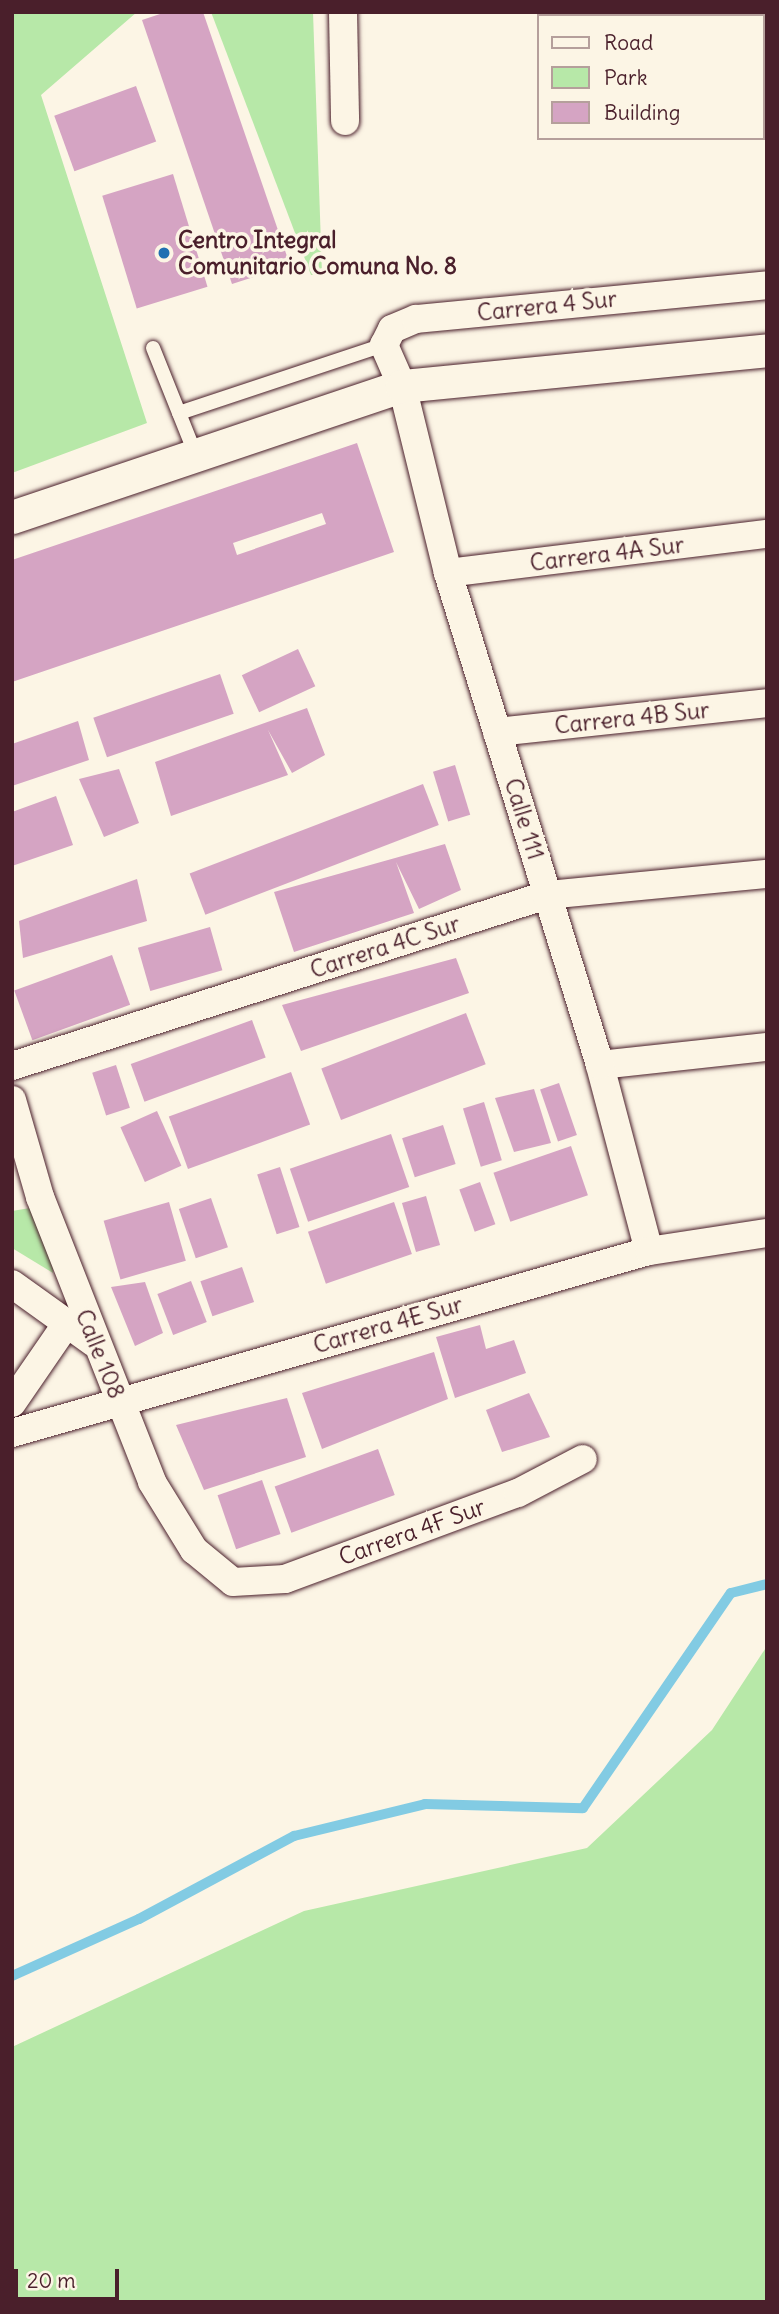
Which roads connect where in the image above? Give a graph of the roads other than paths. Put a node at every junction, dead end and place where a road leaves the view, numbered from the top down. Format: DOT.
graph roads {
  1 [pos="342,12"];
  2 [pos="345,121"];
  3 [pos="767,285"];
  4 [pos="384,345"];
  5 [pos="153,348"];
  6 [pos="767,350"];
  7 [pos="402,386"];
  8 [pos="179,412"];
  9 [pos="195,453"];
  10 [pos="12,517"];
  11 [pos="767,534"];
  12 [pos="448,573"];
  13 [pos="767,703"];
  14 [pos="497,733"];
  15 [pos="767,874"];
  16 [pos="547,895"];
  17 [pos="767,1047"];
  18 [pos="600,1065"];
  19 [pos="12,1066"];
  20 [pos="12,1101"];
  21 [pos="767,1233"];
  22 [pos="649,1251"];
  23 [pos="12,1284"];
  24 [pos="67,1323"];
  25 [pos="94,1343"];
  26 [pos="118,1401"];
  27 [pos="12,1403"];
  28 [pos="12,1433"];
  29 [pos="583,1459"];
  30 [pos="233,1582"];
  1 -- 2 [label="street"];
  3 -- 4 [label="street, Carrera 4 Sur"];
  4 -- 7 [label="street"];
  4 -- 8 [label="lane"];
  5 -- 8 [label="lane"];
  6 -- 7 [label="street"];
  7 -- 9 [label="street"];
  7 -- 12 [label="street, Calle 111"];
  8 -- 9 [label="lane"];
  9 -- 10 [label="street"];
  11 -- 12 [label="street, Carrera 4A Sur"];
  12 -- 14 [label="street, Calle 111"];
  13 -- 14 [label="street, Carrera 4B Sur"];
  14 -- 16 [label="street, Calle 111"];
  15 -- 16 [label="street, Carrera 4C Sur"];
  16 -- 18 [label="street, Calle 111"];
  16 -- 19 [label="street, Carrera 4C Sur"];
  17 -- 18 [label="street"];
  18 -- 22 [label="street, Calle 111"];
  20 -- 25 [label="street, Calle 108"];
  21 -- 22 [label="street, Carrera 4E Sur"];
  22 -- 26 [label="street, Carrera 4E Sur"];
  23 -- 24 [label="street"];
  24 -- 25 [label="street"];
  24 -- 27 [label="street"];
  25 -- 26 [label="street, Calle 108"];
  26 -- 28 [label="street, Carrera 4E Sur"];
  26 -- 30 [label="street, Calle 108"];
  29 -- 30 [label="street, Carrera 4F Sur"];
}
